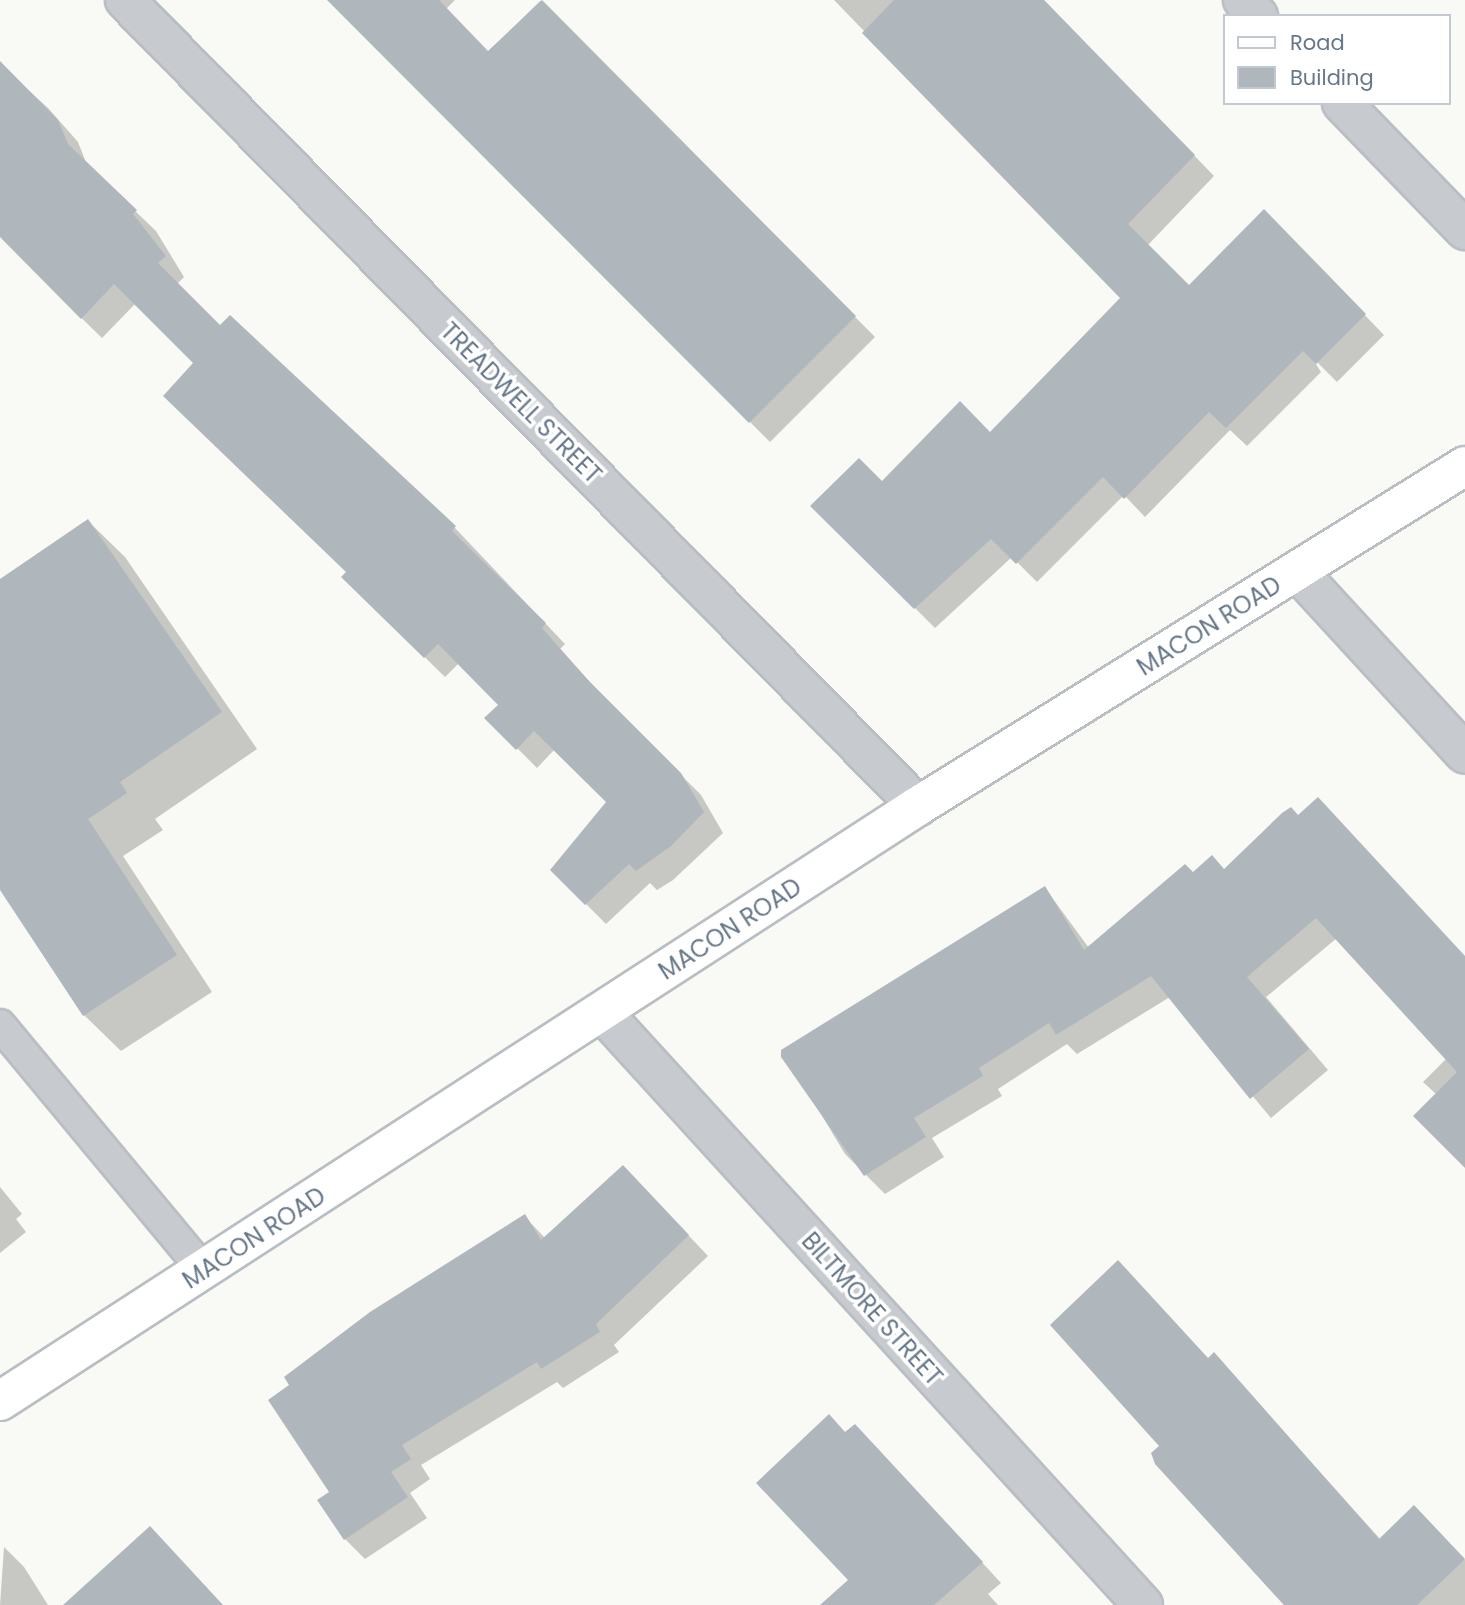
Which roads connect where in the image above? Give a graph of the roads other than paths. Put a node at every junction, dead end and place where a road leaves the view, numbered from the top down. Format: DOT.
graph roads {
  1 [pos="125,0"];
  2 [pos="1243,0"];
  3 [pos="1256,14"];
  4 [pos="1344,105"];
  5 [pos="1465,230"];
  6 [pos="1465,466"];
  7 [pos="1297,572"];
  8 [pos="1465,754"];
  9 [pos="918,806"];
  10 [pos="602,1012"];
  11 [pos="0,1025"];
  12 [pos="204,1270"];
  13 [pos="0,1401"];
  14 [pos="1143,1605"];
  1 -- 9 [label="street, TREADWELL STREET"];
  2 -- 3 [label="street"];
  4 -- 5 [label="street"];
  6 -- 7 [label="main road, MACON ROAD"];
  7 -- 8 [label="street"];
  7 -- 9 [label="main road, MACON ROAD"];
  9 -- 10 [label="main road, MACON ROAD"];
  10 -- 12 [label="main road, MACON ROAD"];
  10 -- 14 [label="street, BILTMORE STREET"];
  11 -- 12 [label="lane"];
  12 -- 13 [label="main road, MACON ROAD"];
}
